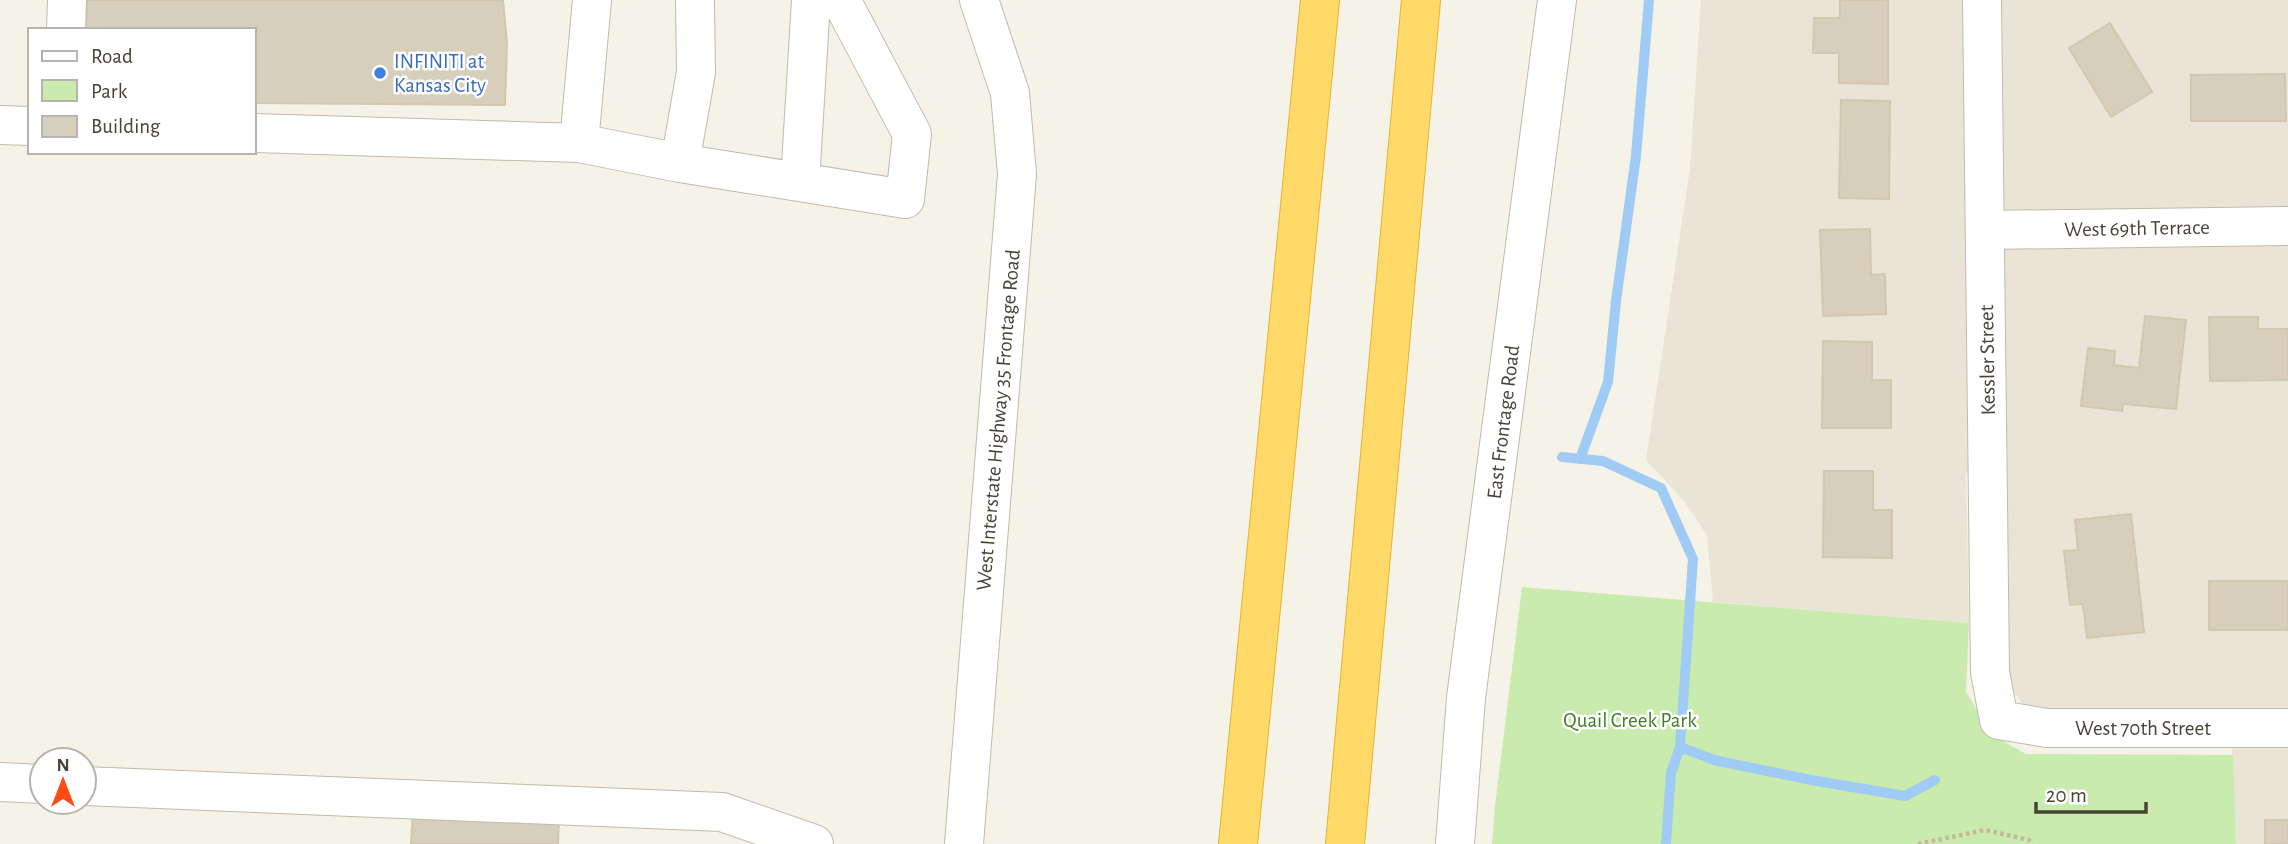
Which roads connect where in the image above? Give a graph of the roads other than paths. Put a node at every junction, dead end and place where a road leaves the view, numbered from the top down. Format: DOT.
graph roads {
  1 [pos="67,0"];
  2 [pos="592,0"];
  3 [pos="695,0"];
  4 [pos="811,0"];
  5 [pos="841,0"];
  6 [pos="979,0"];
  7 [pos="1320,0"];
  8 [pos="1421,0"];
  9 [pos="1557,0"];
  10 [pos="1982,0"];
  11 [pos="66,28"];
  12 [pos="0,125"];
  13 [pos="28,126"];
  14 [pos="256,133"];
  15 [pos="579,144"];
  16 [pos="680,163"];
  17 [pos="800,182"];
  18 [pos="2288,226"];
  19 [pos="1986,230"];
  20 [pos="1999,720"];
  21 [pos="2288,728"];
  22 [pos="0,782"];
  23 [pos="28,783"];
  24 [pos="98,787"];
  25 [pos="721,828"];
  26 [pos="814,844"];
  27 [pos="964,844"];
  28 [pos="1238,844"];
  29 [pos="1345,844"];
  30 [pos="1455,844"];
  1 -- 11 [label="street"];
  2 -- 15 [label="street"];
  3 -- 16 [label="street"];
  4 -- 17 [label="street"];
  5 -- 17 [label="street"];
  6 -- 27 [label="street, West Interstate Highway 35 Frontage Road"];
  7 -- 28 [label="highway"];
  8 -- 29 [label="highway"];
  9 -- 30 [label="street, East Frontage Road"];
  10 -- 19 [label="street, Kessler Street"];
  12 -- 13 [label="street"];
  14 -- 15 [label="street"];
  15 -- 16 [label="street"];
  16 -- 17 [label="street"];
  18 -- 19 [label="street, West 69th Terrace"];
  19 -- 20 [label="street, Kessler Street"];
  20 -- 21 [label="street, West 70th Street"];
  22 -- 23 [label="street"];
  24 -- 25 [label="street"];
  25 -- 26 [label="street"];
}
